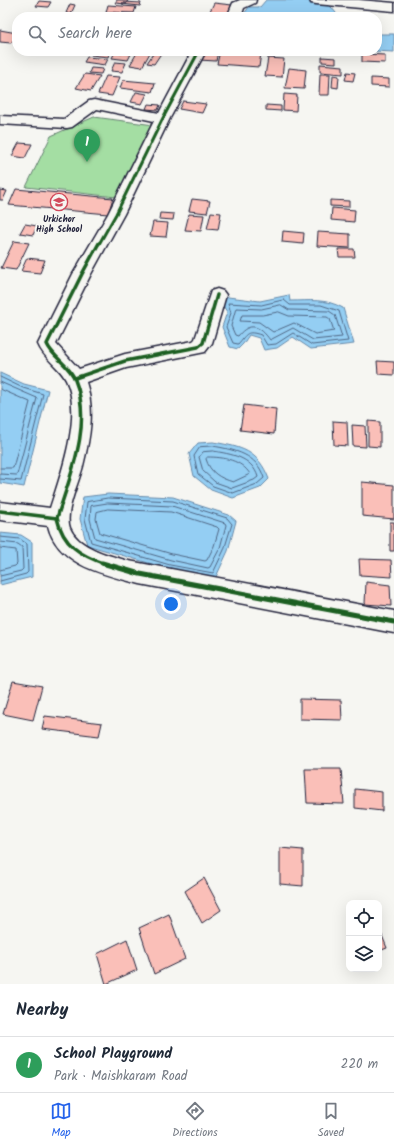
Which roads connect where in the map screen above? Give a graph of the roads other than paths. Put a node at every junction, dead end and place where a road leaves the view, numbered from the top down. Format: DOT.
graph roads {
  1 [pos="250,0"];
  2 [pos="316,0"];
  3 [pos="394,7"];
  4 [pos="236,12"];
  5 [pos="196,56"];
  6 [pos="163,118"];
  7 [pos="0,120"];
  8 [pos="217,295"];
  9 [pos="75,378"];
  10 [pos="0,511"];
  11 [pos="57,518"];
  12 [pos="394,622"];
  1 -- 4 [label="street"];
  2 -- 3 [label="street"];
  5 -- 6 [label="street"];
  6 -- 7 [label="street"];
  6 -- 9 [label="street"];
  8 -- 9 [label="street"];
  9 -- 11 [label="street"];
  10 -- 11 [label="street"];
  11 -- 12 [label="street"];
}
